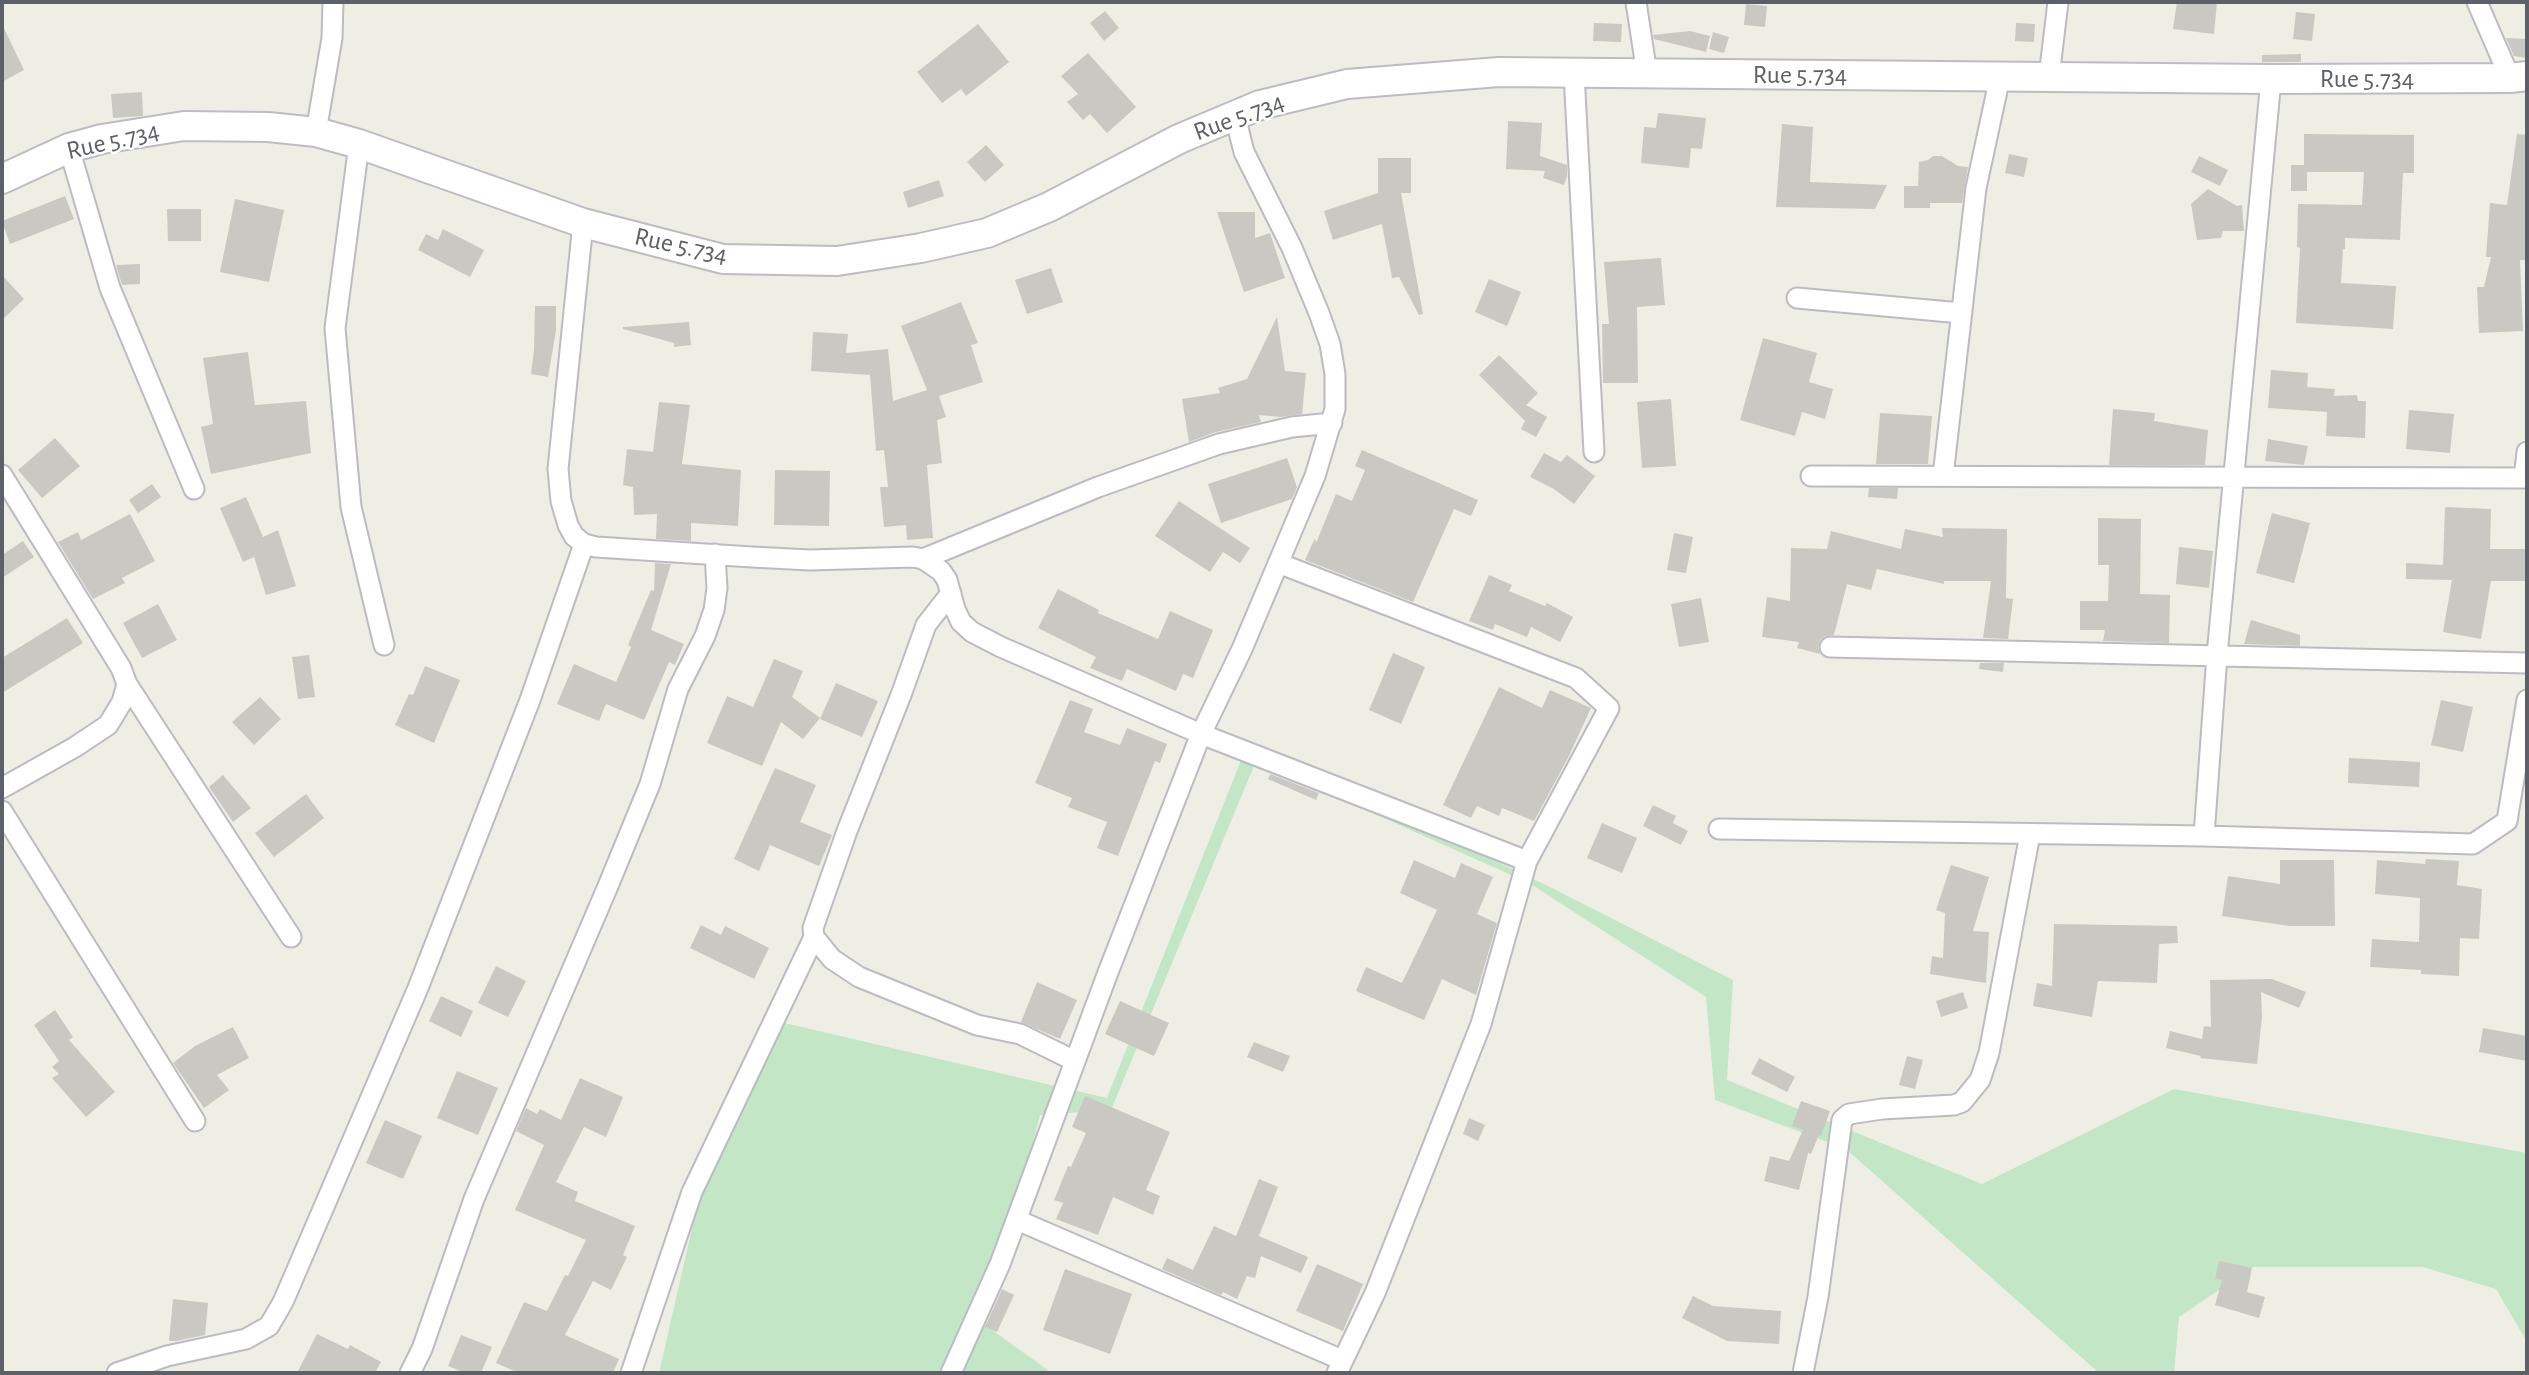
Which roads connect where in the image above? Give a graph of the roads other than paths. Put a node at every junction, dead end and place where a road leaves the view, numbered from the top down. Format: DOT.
graph roads {
  1 [pos="333,2"];
  2 [pos="1636,2"];
  3 [pos="2058,2"];
  4 [pos="2477,2"];
  5 [pos="1574,73"];
  6 [pos="1647,74"];
  7 [pos="2000,77"];
  8 [pos="2049,77"];
  9 [pos="2519,77"];
  10 [pos="2271,79"];
  11 [pos="1235,116"];
  12 [pos="316,132"];
  13 [pos="359,144"];
  14 [pos="69,148"];
  15 [pos="2,179"];
  16 [pos="583,223"];
  17 [pos="1797,298"];
  18 [pos="1961,313"];
  19 [pos="1332,423"];
  20 [pos="1594,452"];
  21 [pos="2527,452"];
  22 [pos="2,475"];
  23 [pos="1811,476"];
  24 [pos="1943,476"];
  25 [pos="2234,477"];
  26 [pos="194,489"];
  27 [pos="584,544"];
  28 [pos="715,554"];
  29 [pos="923,559"];
  30 [pos="1278,563"];
  31 [pos="950,593"];
  32 [pos="384,645"];
  33 [pos="1830,647"];
  34 [pos="2217,655"];
  35 [pos="2527,663"];
  36 [pos="127,684"];
  37 [pos="2527,700"];
  38 [pos="1201,734"];
  39 [pos="2,789"];
  40 [pos="2,811"];
  41 [pos="1719,829"];
  42 [pos="2030,834"];
  43 [pos="2204,836"];
  44 [pos="1527,861"];
  45 [pos="291,937"];
  46 [pos="814,937"];
  47 [pos="1074,1061"];
  48 [pos="195,1121"];
  49 [pos="1017,1220"];
  50 [pos="1339,1367"];
  51 [pos="117,1373"];
  52 [pos="410,1373"];
  53 [pos="631,1373"];
  54 [pos="951,1373"];
  55 [pos="1803,1373"];
  1 -- 12 [label="street"];
  2 -- 6 [label="street"];
  3 -- 8 [label="street"];
  4 -- 9 [label="street"];
  5 -- 6 [label="street, Rue 5.734"];
  5 -- 11 [label="street, Rue 5.734"];
  5 -- 20 [label="street"];
  6 -- 7 [label="street, Rue 5.734"];
  7 -- 8 [label="street, Rue 5.734"];
  7 -- 18 [label="street"];
  8 -- 10 [label="street, Rue 5.734"];
  9 -- 10 [label="street, Rue 5.734"];
  10 -- 25 [label="street"];
  11 -- 16 [label="street, Rue 5.734"];
  11 -- 19 [label="street"];
  12 -- 13 [label="street, Rue 5.734"];
  12 -- 14 [label="street, Rue 5.734"];
  13 -- 16 [label="street, Rue 5.734"];
  13 -- 32 [label="street"];
  14 -- 15 [label="street, Rue 5.734"];
  14 -- 26 [label="street"];
  16 -- 27 [label="street"];
  17 -- 18 [label="street"];
  18 -- 24 [label="street"];
  19 -- 29 [label="street"];
  19 -- 30 [label="street"];
  21 -- 25 [label="street"];
  22 -- 36 [label="street"];
  23 -- 24 [label="street"];
  24 -- 25 [label="street"];
  25 -- 34 [label="street"];
  27 -- 28 [label="street"];
  27 -- 51 [label="street"];
  28 -- 29 [label="street"];
  28 -- 52 [label="street"];
  29 -- 31 [label="street"];
  30 -- 38 [label="street"];
  30 -- 44 [label="street"];
  31 -- 38 [label="street"];
  31 -- 46 [label="street"];
  33 -- 34 [label="street"];
  34 -- 35 [label="street"];
  34 -- 43 [label="street"];
  36 -- 39 [label="street"];
  36 -- 45 [label="street"];
  37 -- 43 [label="street"];
  38 -- 44 [label="street"];
  38 -- 47 [label="street"];
  40 -- 48 [label="street"];
  41 -- 42 [label="street"];
  42 -- 43 [label="street"];
  42 -- 55 [label="street"];
  44 -- 50 [label="street"];
  46 -- 47 [label="street"];
  46 -- 53 [label="street"];
  47 -- 49 [label="street"];
  49 -- 50 [label="street"];
  49 -- 54 [label="street"];
}
